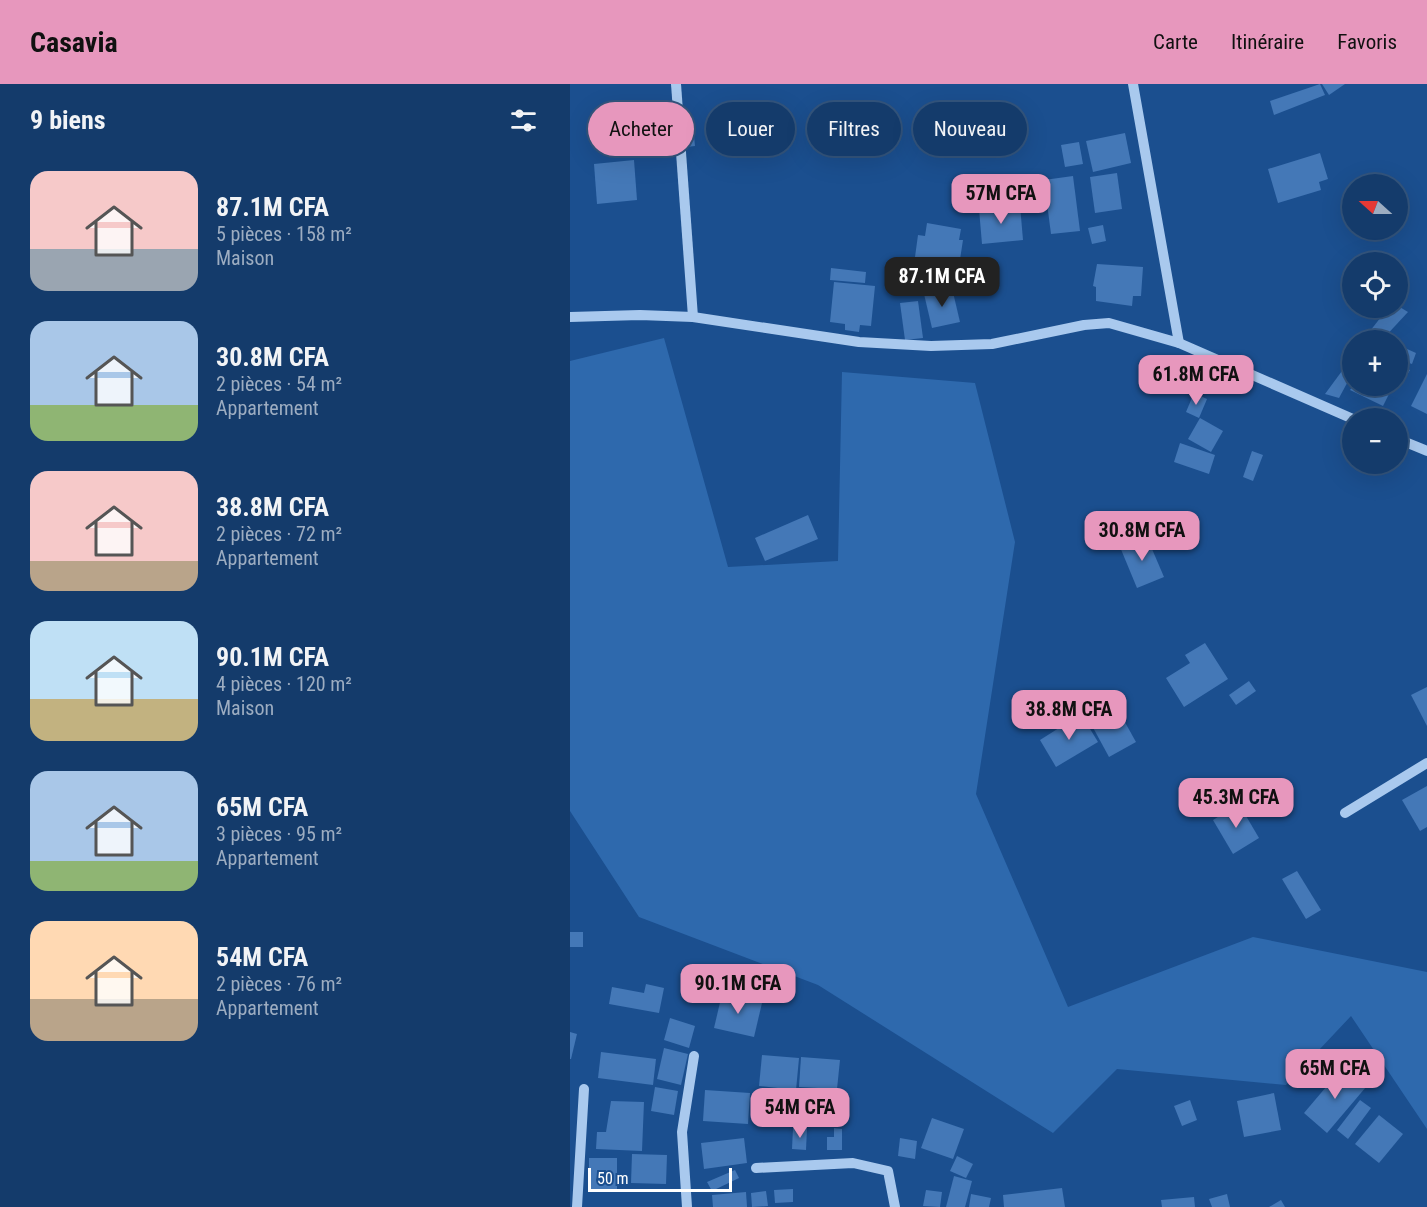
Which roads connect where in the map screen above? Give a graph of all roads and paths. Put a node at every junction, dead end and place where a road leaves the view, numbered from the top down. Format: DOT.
graph roads {
  1 [pos="676,84"];
  2 [pos="1133,84"];
  3 [pos="570,317"];
  4 [pos="693,317"];
  5 [pos="1179,343"];
  6 [pos="1342,414"];
  7 [pos="1408,443"];
  8 [pos="1427,451"];
  9 [pos="1427,763"];
  10 [pos="1345,813"];
  11 [pos="694,1056"];
  12 [pos="584,1089"];
  13 [pos="756,1168"];
  14 [pos="577,1207"];
  15 [pos="687,1207"];
  16 [pos="895,1207"];
  1 -- 4 [label="street"];
  2 -- 5 [label="street"];
  3 -- 4 [label="street"];
  4 -- 5 [label="street"];
  5 -- 6 [label="street"];
  7 -- 8 [label="street"];
  9 -- 10 [label="street"];
  11 -- 15 [label="street"];
  12 -- 14 [label="street"];
  13 -- 16 [label="street"];
}
